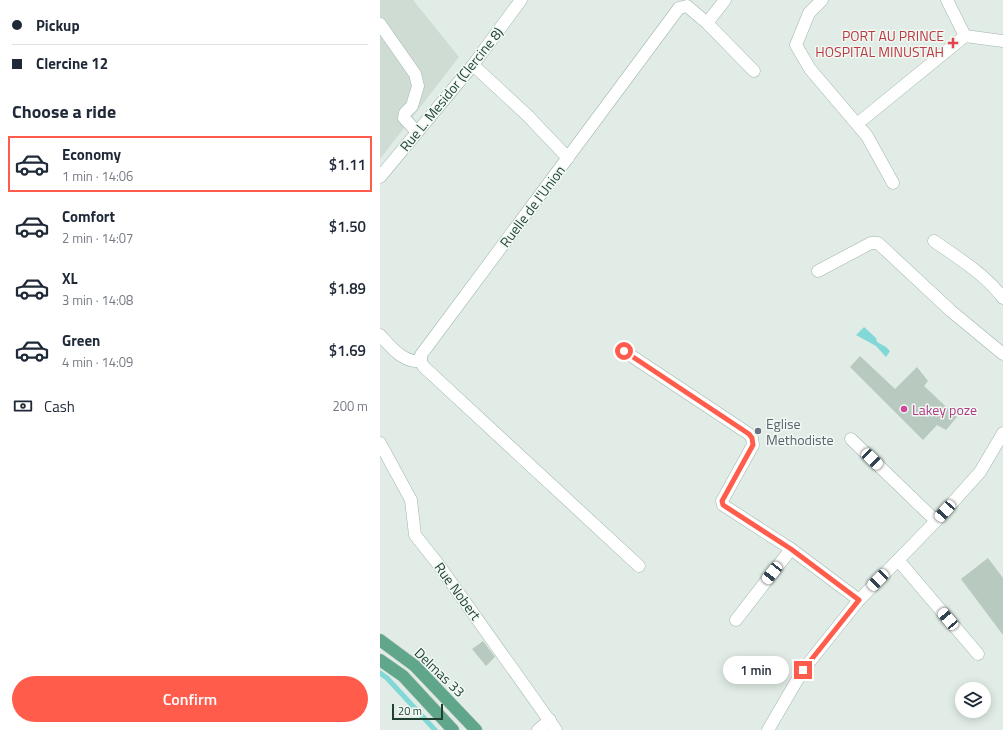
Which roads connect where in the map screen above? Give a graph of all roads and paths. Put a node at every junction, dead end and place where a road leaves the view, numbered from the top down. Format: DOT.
graph roads {
  1 [pos="521,0"];
  2 [pos="724,0"];
  3 [pos="822,0"];
  4 [pos="947,0"];
  5 [pos="707,23"];
  6 [pos="380,24"];
  7 [pos="966,36"];
  8 [pos="1003,41"];
  9 [pos="473,65"];
  10 [pos="754,71"];
  11 [pos="858,124"];
  12 [pos="417,132"];
  13 [pos="568,158"];
  14 [pos="380,177"];
  15 [pos="893,183"];
  16 [pos="934,241"];
  17 [pos="818,271"];
  18 [pos="1003,298"];
  19 [pos="380,335"];
  20 [pos="624,351"];
  21 [pos="1003,354"];
  22 [pos="421,361"];
  23 [pos="1003,434"];
  24 [pos="851,439"];
  25 [pos="380,443"];
  26 [pos="936,521"];
  27 [pos="791,549"];
  28 [pos="898,560"];
  29 [pos="639,566"];
  30 [pos="859,600"];
  31 [pos="736,620"];
  32 [pos="380,640"];
  33 [pos="978,654"];
  34 [pos="380,660"];
  35 [pos="553,725"];
  36 [pos="453,730"];
  37 [pos="476,730"];
  38 [pos="538,730"];
  39 [pos="768,730"];
  1 -- 9 [label="street, Rue L. Mesidor (Clercine 8)"];
  2 -- 5 [label="street"];
  3 -- 11 [label="street"];
  4 -- 7 [label="street"];
  5 -- 10 [label="street"];
  5 -- 13 [label="street"];
  6 -- 12 [label="street"];
  7 -- 8 [label="street"];
  7 -- 11 [label="street"];
  9 -- 12 [label="street, Rue L. Mesidor (Clercine 8)"];
  9 -- 13 [label="street, Ruelle de l'Union"];
  11 -- 15 [label="street"];
  12 -- 14 [label="street, Rue L. Mesidor (Clercine 8)"];
  13 -- 22 [label="street, Ruelle de l'Union"];
  16 -- 18 [label="street"];
  17 -- 21 [label="street"];
  19 -- 22 [label="street"];
  20 -- 27 [label="street"];
  22 -- 29 [label="street"];
  23 -- 26 [label="street"];
  24 -- 26 [label="street"];
  25 -- 35 [label="street, Rue Nobert"];
  26 -- 28 [label="street"];
  27 -- 30 [label="street"];
  27 -- 31 [label="street"];
  28 -- 30 [label="street"];
  28 -- 33 [label="street"];
  30 -- 39 [label="street"];
  32 -- 37 [label="main road, Delmas 33"];
  34 -- 36 [label="main road, Delmas 33"];
  35 -- 38 [label="street"];
}
